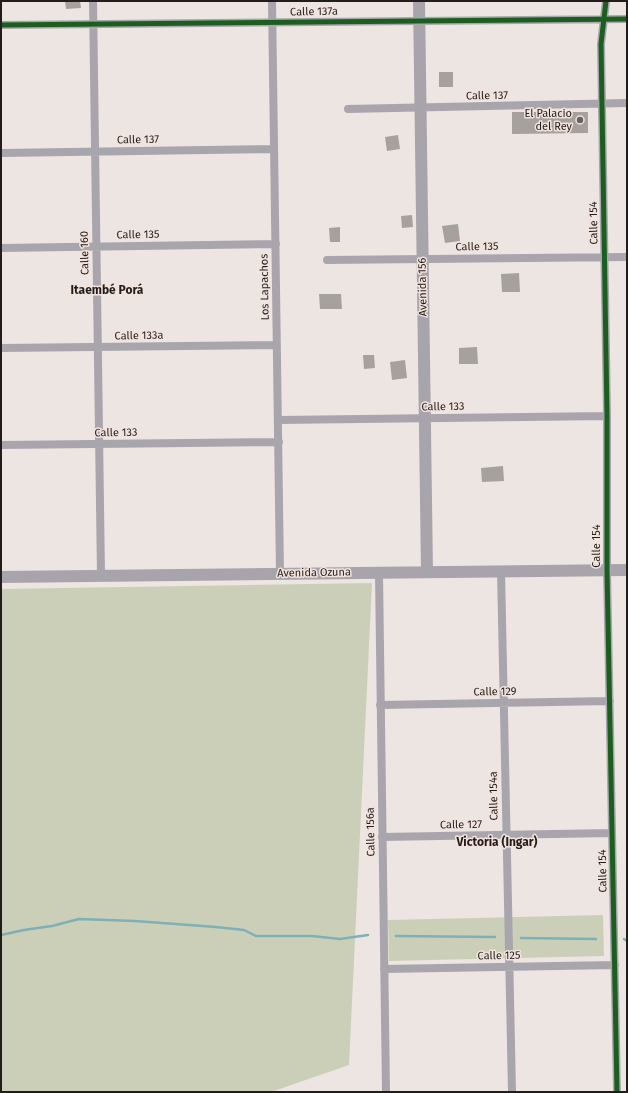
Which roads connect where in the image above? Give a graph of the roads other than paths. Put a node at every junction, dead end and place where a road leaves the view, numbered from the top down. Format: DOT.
graph roads {
  1 [pos="93,1"];
  2 [pos="272,1"];
  3 [pos="418,1"];
  4 [pos="606,1"];
  5 [pos="604,18"];
  6 [pos="627,19"];
  7 [pos="419,21"];
  8 [pos="273,22"];
  9 [pos="93,24"];
  10 [pos="1,26"];
  11 [pos="627,103"];
  12 [pos="602,104"];
  13 [pos="420,108"];
  14 [pos="348,109"];
  15 [pos="274,150"];
  16 [pos="95,152"];
  17 [pos="1,153"];
  18 [pos="276,244"];
  19 [pos="96,247"];
  20 [pos="1,248"];
  21 [pos="605,257"];
  22 [pos="627,257"];
  23 [pos="422,259"];
  24 [pos="327,260"];
  25 [pos="277,345"];
  26 [pos="98,347"];
  27 [pos="1,348"];
  28 [pos="608,416"];
  29 [pos="424,418"];
  30 [pos="278,420"];
  31 [pos="279,442"];
  32 [pos="99,444"];
  33 [pos="1,445"];
  34 [pos="607,570"];
  35 [pos="627,570"];
  36 [pos="501,571"];
  37 [pos="427,572"];
  38 [pos="379,573"];
  39 [pos="280,574"];
  40 [pos="101,576"];
  41 [pos="1,577"];
  42 [pos="610,701"];
  43 [pos="504,703"];
  44 [pos="380,705"];
  45 [pos="612,833"];
  46 [pos="506,835"];
  47 [pos="382,837"];
  48 [pos="615,965"];
  49 [pos="509,966"];
  50 [pos="384,968"];
  51 [pos="386,1092"];
  52 [pos="512,1092"];
  53 [pos="617,1092"];
  1 -- 9 [label="street, Calle 160"];
  2 -- 8 [label="street, Los Lapachos"];
  3 -- 7 [label="main road, Avenida 156"];
  4 -- 5 [label="street, Calle 154"];
  5 -- 6 [label="street, Calle 137a"];
  5 -- 7 [label="street, Calle 137a"];
  5 -- 12 [label="street, Calle 154"];
  7 -- 8 [label="street, Calle 137a"];
  7 -- 13 [label="main road, Avenida 156"];
  8 -- 9 [label="street, Calle 137a"];
  8 -- 15 [label="street, Los Lapachos"];
  9 -- 10 [label="street, Calle 137a"];
  9 -- 16 [label="street, Calle 160"];
  11 -- 12 [label="street, Calle 137"];
  12 -- 13 [label="street, Calle 137"];
  12 -- 21 [label="street, Calle 154"];
  13 -- 14 [label="street, Calle 137"];
  13 -- 23 [label="main road, Avenida 156"];
  15 -- 16 [label="street, Calle 137"];
  15 -- 18 [label="street, Los Lapachos"];
  16 -- 17 [label="street, Calle 137"];
  16 -- 19 [label="street, Calle 160"];
  18 -- 19 [label="street, Calle 135"];
  18 -- 25 [label="street, Los Lapachos"];
  19 -- 20 [label="street, Calle 135"];
  19 -- 26 [label="street, Calle 160"];
  21 -- 22 [label="street, Calle 135"];
  21 -- 23 [label="street, Calle 135"];
  21 -- 28 [label="street, Calle 154"];
  23 -- 24 [label="street, Calle 135"];
  23 -- 29 [label="main road, Avenida 156"];
  25 -- 26 [label="street, Calle 133a"];
  25 -- 30 [label="street, Los Lapachos"];
  26 -- 27 [label="street, Calle 133a"];
  26 -- 32 [label="street, Calle 160"];
  28 -- 29 [label="street, Calle 133"];
  28 -- 34 [label="street, Calle 154"];
  29 -- 30 [label="street, Calle 133"];
  29 -- 37 [label="main road, Avenida 156"];
  30 -- 31 [label="street, Los Lapachos"];
  31 -- 32 [label="street, Calle 133"];
  31 -- 39 [label="street, Los Lapachos"];
  32 -- 33 [label="street, Calle 133"];
  32 -- 40 [label="street, Calle 160"];
  34 -- 35 [label="main road, Avenida Ozuna"];
  34 -- 36 [label="main road, Avenida Ozuna"];
  34 -- 42 [label="street, Calle 154"];
  36 -- 37 [label="main road, Avenida Ozuna"];
  36 -- 43 [label="street, Calle 154a"];
  37 -- 38 [label="main road, Avenida Ozuna"];
  38 -- 39 [label="main road, Avenida Ozuna"];
  38 -- 44 [label="street, Calle 156a"];
  39 -- 40 [label="main road, Avenida Ozuna"];
  40 -- 41 [label="main road, Avenida Ozuna"];
  42 -- 43 [label="street, Calle 129"];
  42 -- 45 [label="street, Calle 154"];
  43 -- 44 [label="street, Calle 129"];
  43 -- 46 [label="street, Calle 154a"];
  44 -- 47 [label="street, Calle 156a"];
  45 -- 46 [label="street, Calle 127"];
  45 -- 48 [label="street, Calle 154"];
  46 -- 47 [label="street, Calle 127"];
  46 -- 49 [label="street, Calle 154a"];
  47 -- 50 [label="street, Calle 156a"];
  48 -- 49 [label="street, Calle 125"];
  48 -- 53 [label="street, Calle 154"];
  49 -- 50 [label="street, Calle 125"];
  49 -- 52 [label="street, Calle 154a"];
  50 -- 51 [label="street, Calle 156a"];
}
